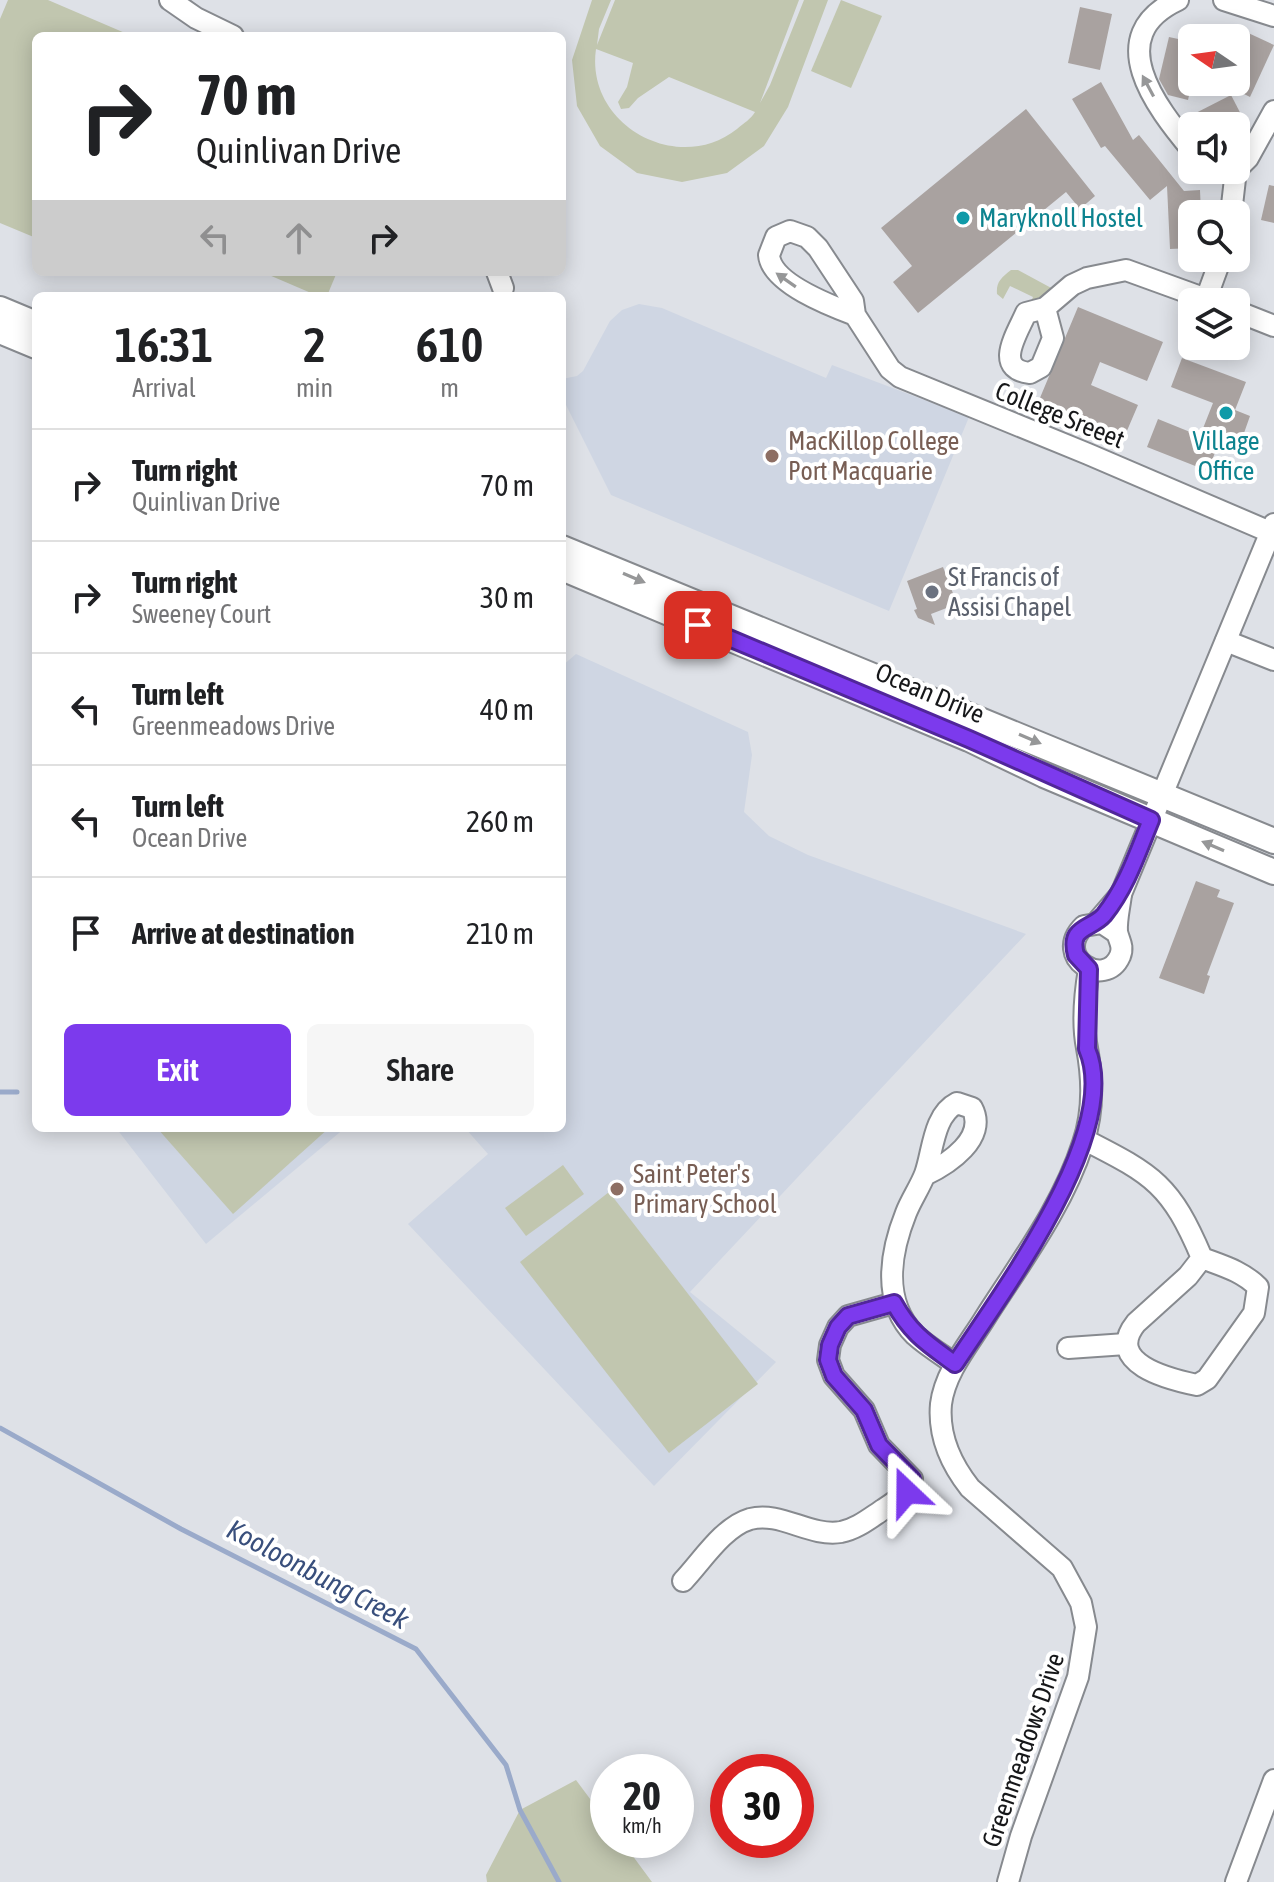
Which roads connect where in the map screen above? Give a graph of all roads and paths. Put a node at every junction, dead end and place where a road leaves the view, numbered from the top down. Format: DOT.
graph roads {
  1 [pos="170,0"];
  2 [pos="1178,0"];
  3 [pos="1224,0"];
  4 [pos="1274,16"];
  5 [pos="225,32"];
  6 [pos="1274,111"];
  7 [pos="1178,132"];
  8 [pos="1250,154"];
  9 [pos="1178,289"];
  10 [pos="0,309"];
  11 [pos="1035,310"];
  12 [pos="855,315"];
  13 [pos="1250,317"];
  14 [pos="32,322"];
  15 [pos="1274,326"];
  16 [pos="0,331"];
  17 [pos="32,344"];
  18 [pos="1272,528"];
  19 [pos="566,550"];
  20 [pos="566,570"];
  21 [pos="1226,641"];
  22 [pos="1274,660"];
  23 [pos="1163,794"];
  24 [pos="1151,820"];
  25 [pos="1274,841"];
  26 [pos="1274,872"];
  27 [pos="1121,894"];
  28 [pos="1097,922"];
  29 [pos="1117,933"];
  30 [pos="1097,969"];
  31 [pos="1085,1140"];
  32 [pos="925,1175"];
  33 [pos="1202,1258"];
  34 [pos="1266,1282"];
  35 [pos="894,1303"];
  36 [pos="1126,1344"];
  37 [pos="1068,1348"];
  38 [pos="955,1364"];
  39 [pos="683,1581"];
  40 [pos="1274,1780"];
  41 [pos="1008,1882"];
  42 [pos="1236,1882"];
  1 -- 5 [label="street"];
  7 -- 2 [label="street, one-way"];
  3 -- 4 [label="street"];
  6 -- 8 [label="street"];
  9 -- 11 [label="street"];
  10 -- 14 [label="main road"];
  12 -- 12 [label="street, College Sreeet, one-way"];
  12 -- 18 [label="street, College Sreeet"];
  13 -- 15 [label="street"];
  16 -- 17 [label="main road"];
  18 -- 21 [label="street, Greenmeadows Drive"];
  19 -- 23 [label="main road, Ocean Drive, one-way"];
  20 -- 24 [label="main road, Ocean Drive"];
  21 -- 22 [label="street"];
  21 -- 23 [label="street, Greenmeadows Drive"];
  23 -- 24 [label="street, Greenmeadows Drive"];
  23 -- 25 [label="main road, Ocean Drive"];
  26 -- 24 [label="main road, Ocean Drive, one-way"];
  24 -- 27 [label="street, Greenmeadows Drive"];
  27 -- 28 [label="street, Greenmeadows Drive"];
  27 -- 29 [label="street, Greenmeadows Drive"];
  28 -- 29 [label="street"];
  28 -- 30 [label="street, Greenmeadows Drive"];
  29 -- 30 [label="street, Greenmeadows Drive"];
  30 -- 31 [label="street, Greenmeadows Drive"];
  31 -- 33 [label="street"];
  31 -- 38 [label="street, Greenmeadows Drive"];
  32 -- 35 [label="street"];
  33 -- 34 [label="street"];
  33 -- 36 [label="street"];
  34 -- 36 [label="street"];
  35 -- 38 [label="street"];
  35 -- 39 [label="street"];
  36 -- 37 [label="street"];
  38 -- 41 [label="street, Greenmeadows Drive"];
  40 -- 42 [label="street"];
}
